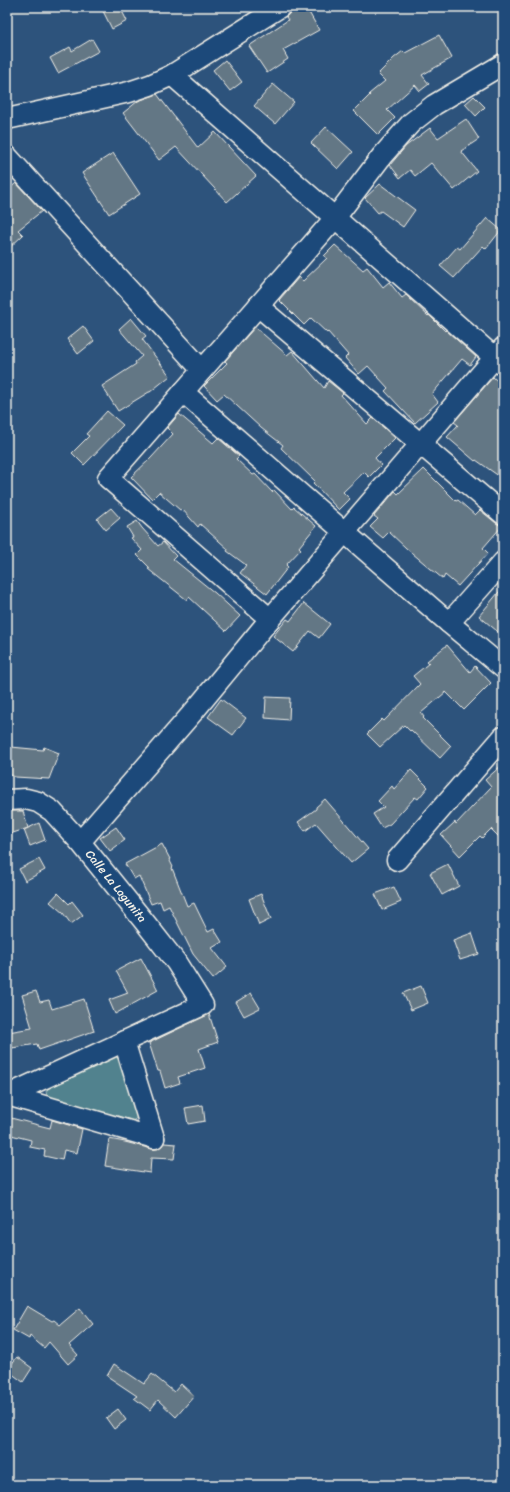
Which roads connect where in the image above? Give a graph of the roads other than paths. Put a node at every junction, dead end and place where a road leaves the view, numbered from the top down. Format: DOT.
graph roads {
  1 [pos="280,7"];
  2 [pos="503,64"];
  3 [pos="172,75"];
  4 [pos="7,119"];
  5 [pos="7,156"];
  6 [pos="335,218"];
  7 [pos="258,306"];
  8 [pos="500,357"];
  9 [pos="202,370"];
  10 [pos="183,392"];
  11 [pos="420,444"];
  12 [pos="503,514"];
  13 [pos="344,532"];
  14 [pos="503,562"];
  15 [pos="270,619"];
  16 [pos="449,623"];
  17 [pos="503,668"];
  18 [pos="503,737"];
  19 [pos="7,800"];
  20 [pos="80,842"];
  21 [pos="398,860"];
  22 [pos="124,1041"];
  23 [pos="8,1095"];
  1 -- 3 [label="street"];
  2 -- 6 [label="street"];
  3 -- 4 [label="street"];
  3 -- 6 [label="street"];
  5 -- 9 [label="street"];
  6 -- 7 [label="street"];
  6 -- 8 [label="street"];
  7 -- 9 [label="street"];
  7 -- 11 [label="street"];
  8 -- 11 [label="street"];
  9 -- 10 [label="street"];
  10 -- 13 [label="street"];
  10 -- 15 [label="street"];
  11 -- 12 [label="street"];
  11 -- 13 [label="street"];
  13 -- 15 [label="street"];
  13 -- 16 [label="street"];
  14 -- 16 [label="street"];
  15 -- 20 [label="street"];
  16 -- 17 [label="street"];
  18 -- 21 [label="street"];
  19 -- 20 [label="street, Calle La Lagunita"];
  20 -- 22 [label="street, Calle La Lagunita"];
  22 -- 23 [label="street"];
  22 -- 23 [label="street"];
}
